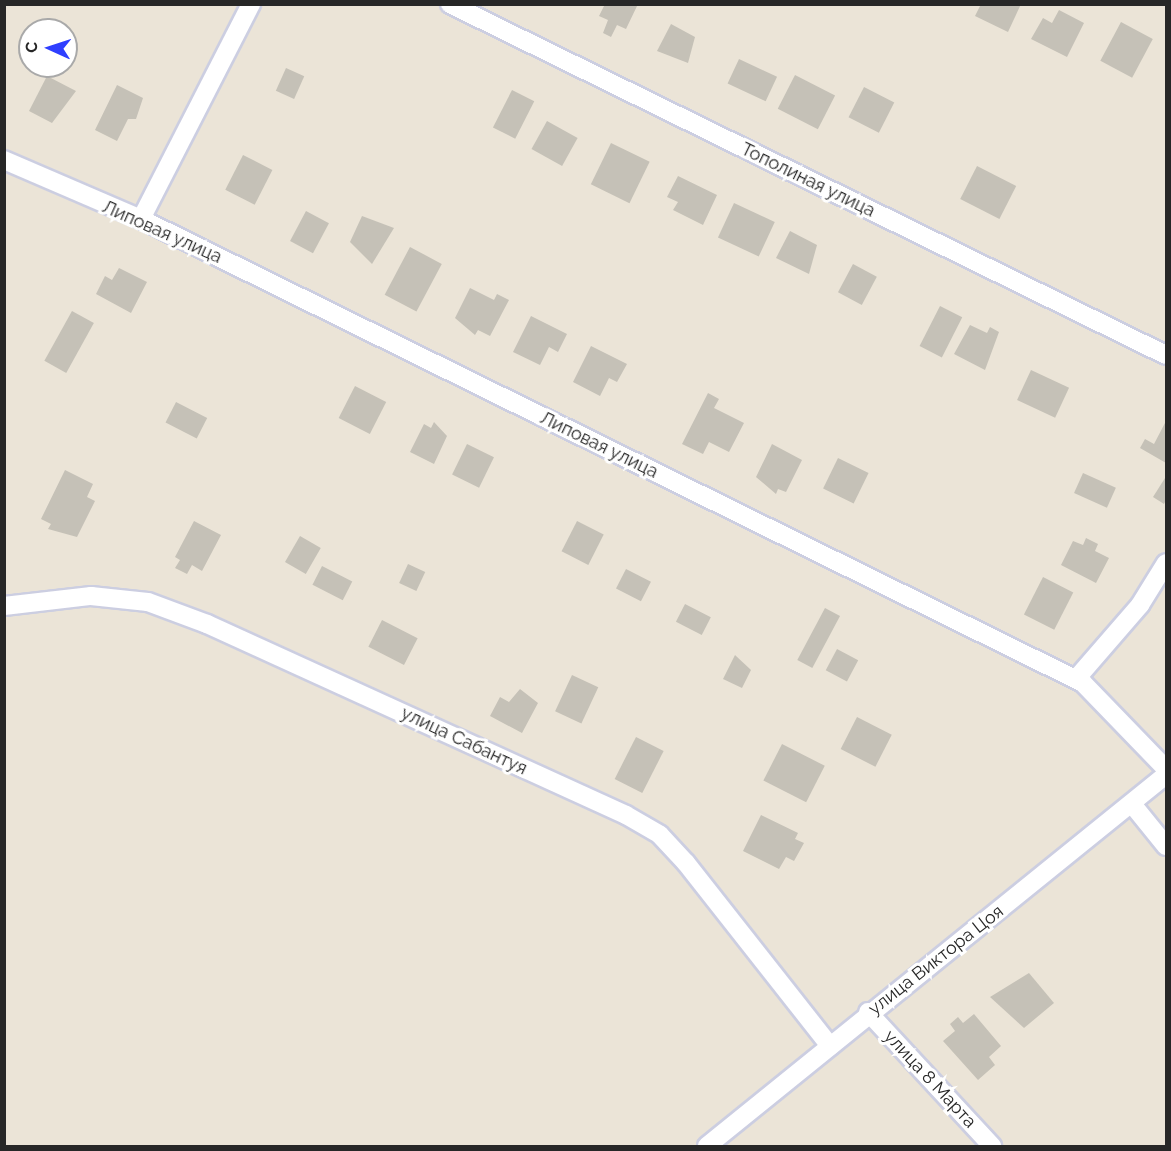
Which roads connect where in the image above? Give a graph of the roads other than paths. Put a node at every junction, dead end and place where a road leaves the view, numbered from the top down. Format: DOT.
graph roads {
  1 [pos="251,4"];
  2 [pos="450,4"];
  3 [pos="4,160"];
  4 [pos="141,219"];
  5 [pos="1167,355"];
  6 [pos="1167,563"];
  7 [pos="4,606"];
  8 [pos="1076,679"];
  9 [pos="1167,769"];
  10 [pos="1167,775"];
  11 [pos="1132,804"];
  12 [pos="1167,846"];
  13 [pos="868,1012"];
  14 [pos="830,1046"];
  15 [pos="707,1146"];
  16 [pos="992,1146"];
  1 -- 4 [label="street"];
  2 -- 5 [label="street, Тополиная улица"];
  3 -- 4 [label="street, Липовая улица"];
  4 -- 8 [label="street, Липовая улица"];
  6 -- 8 [label="street"];
  7 -- 14 [label="street, улица Сабантуя"];
  8 -- 9 [label="street, Липовая улица"];
  10 -- 11 [label="street, улица Виктора Цоя"];
  11 -- 12 [label="street"];
  11 -- 13 [label="street, улица Виктора Цоя"];
  13 -- 14 [label="street, улица Виктора Цоя"];
  13 -- 16 [label="street, улица 8 Марта"];
  14 -- 15 [label="street, улица Виктора Цоя"];
}
